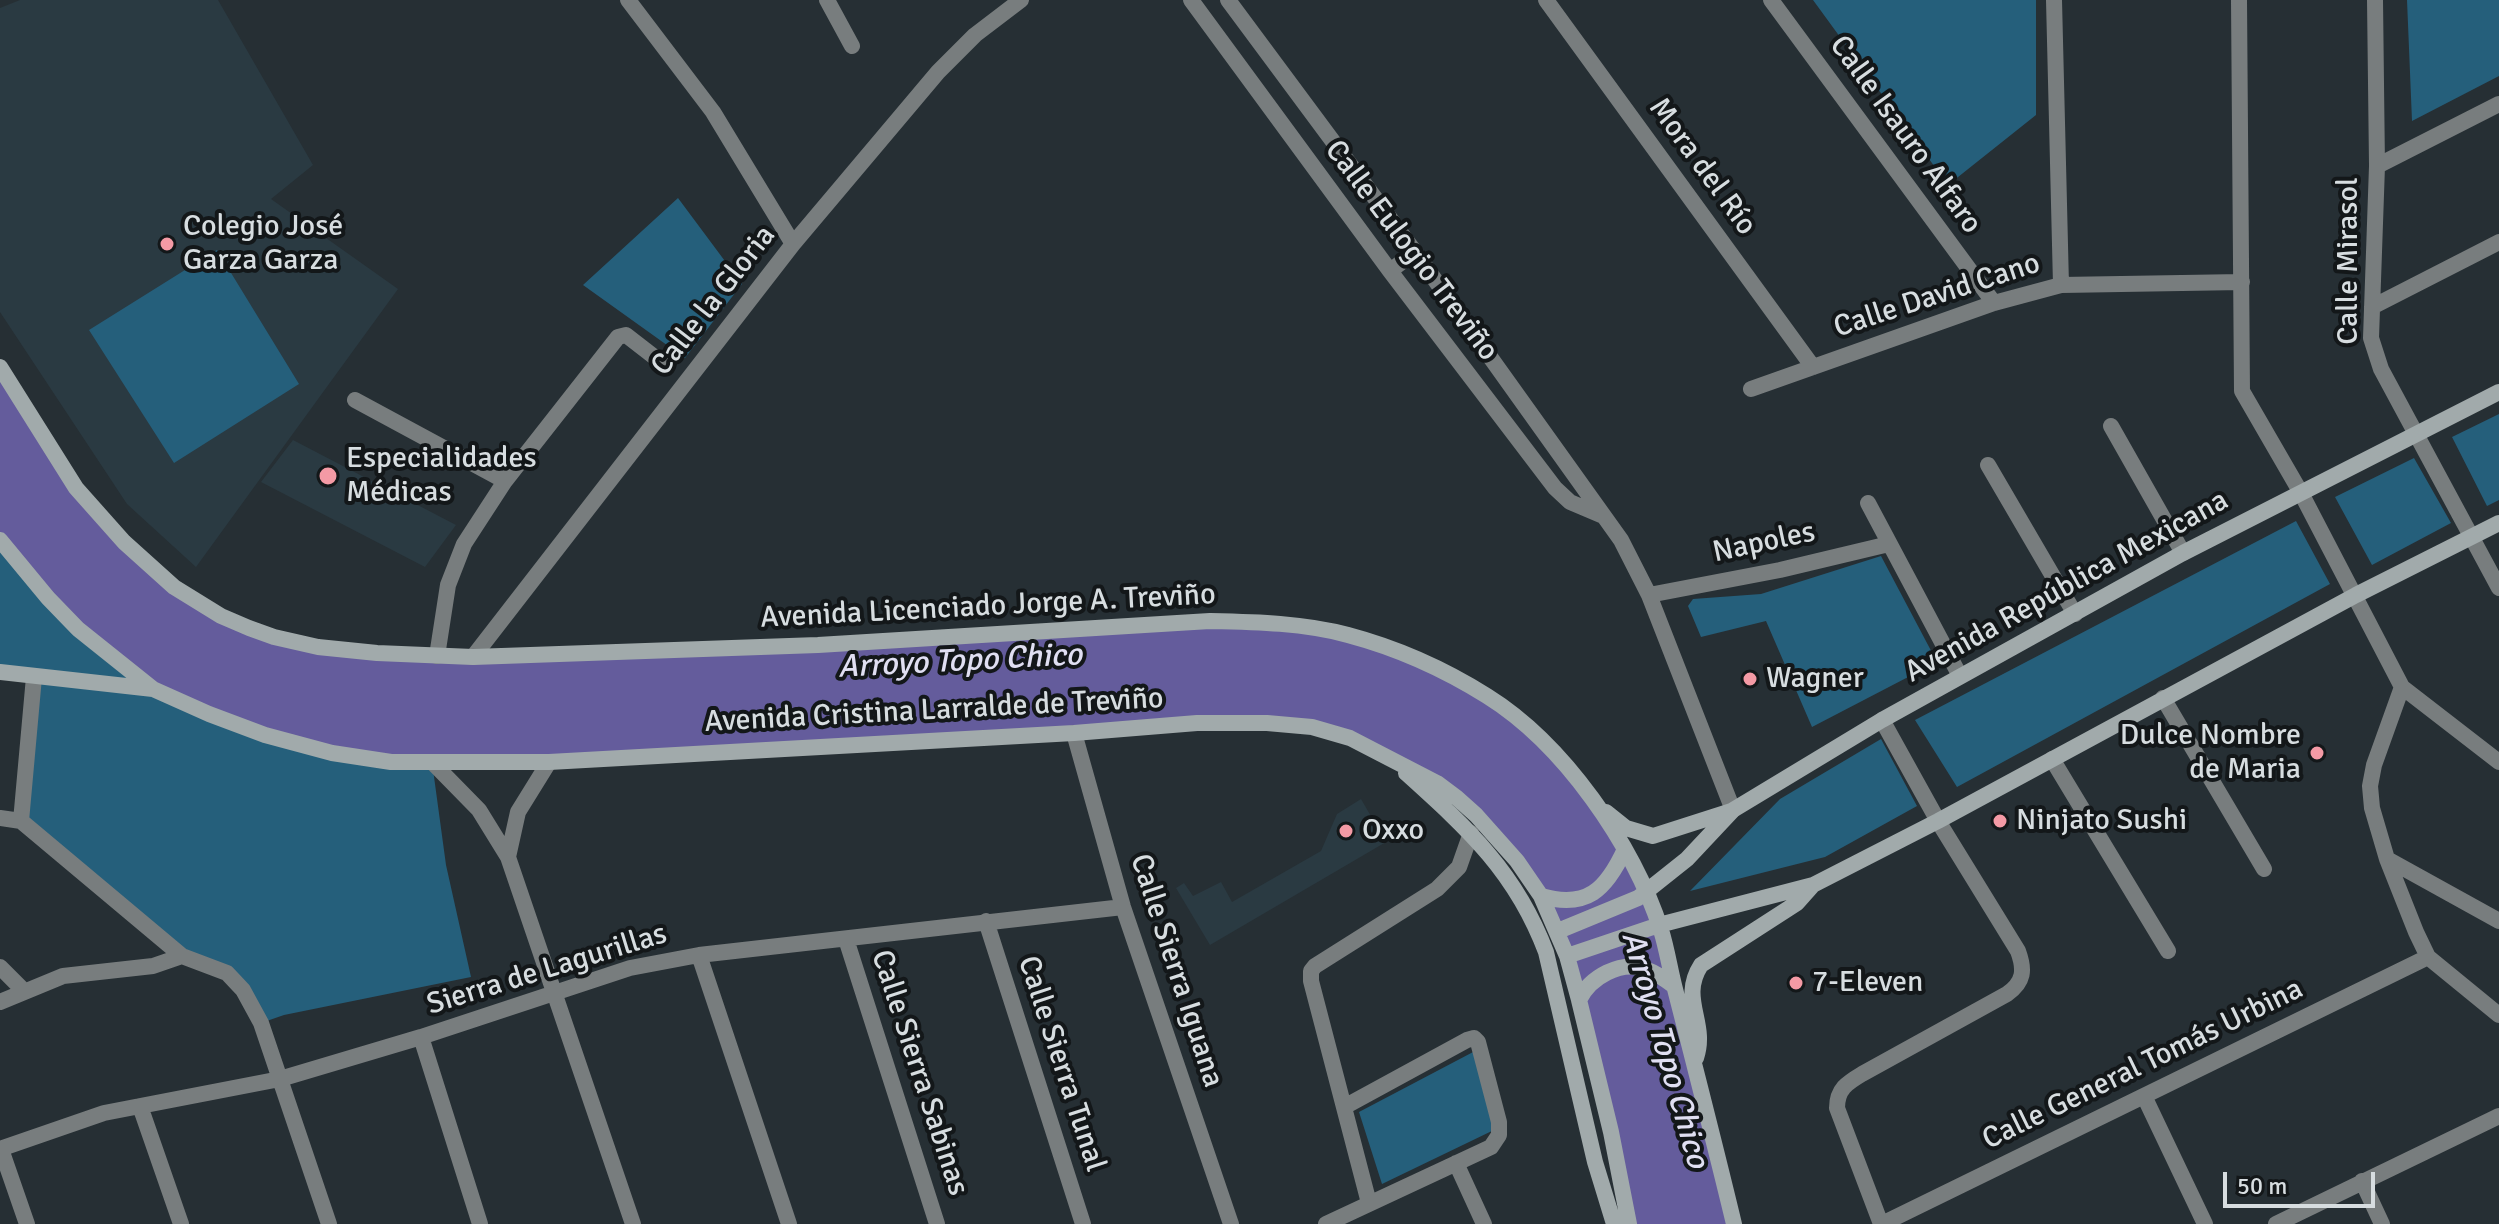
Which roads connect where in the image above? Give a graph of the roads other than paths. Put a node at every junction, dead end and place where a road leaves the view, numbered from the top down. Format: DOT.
graph roads {
  1 [pos="628,0"];
  2 [pos="827,0"];
  3 [pos="1021,0"];
  4 [pos="1191,0"];
  5 [pos="1221,0"];
  6 [pos="1228,0"];
  7 [pos="1546,0"];
  8 [pos="1771,0"];
  9 [pos="2054,0"];
  10 [pos="2239,0"];
  11 [pos="2375,0"];
  12 [pos="1202,14"];
  13 [pos="852,46"];
  14 [pos="2499,104"];
  15 [pos="2377,166"];
  16 [pos="2499,242"];
  17 [pos="793,244"];
  18 [pos="1415,252"];
  19 [pos="1390,271"];
  20 [pos="2242,282"];
  21 [pos="2061,285"];
  22 [pos="1994,303"];
  23 [pos="2372,307"];
  24 [pos="666,366"];
  25 [pos="0,367"];
  26 [pos="1813,367"];
  27 [pos="1751,389"];
  28 [pos="2499,392"];
  29 [pos="355,400"];
  30 [pos="2111,426"];
  31 [pos="2415,433"];
  32 [pos="1988,465"];
  33 [pos="505,481"];
  34 [pos="2301,493"];
  35 [pos="1868,503"];
  36 [pos="1603,516"];
  37 [pos="2499,523"];
  38 [pos="2473,536"];
  39 [pos="0,540"];
  40 [pos="1889,544"];
  41 [pos="2183,553"];
  42 [pos="2499,588"];
  43 [pos="1649,595"];
  44 [pos="2356,595"];
  45 [pos="2075,614"];
  46 [pos="437,656"];
  47 [pos="473,657"];
  48 [pos="0,672"];
  49 [pos="1960,676"];
  50 [pos="34,677"];
  51 [pos="2402,687"];
  52 [pos="153,689"];
  53 [pos="2163,698"];
  54 [pos="1882,720"];
  55 [pos="1074,733"];
  56 [pos="1384,753"];
  57 [pos="2052,759"];
  58 [pos="432,762"];
  59 [pos="549,762"];
  60 [pos="2499,762"];
  61 [pos="1591,798"];
  62 [pos="1733,810"];
  63 [pos="0,818"];
  64 [pos="21,821"];
  65 [pos="1938,821"];
  66 [pos="1471,833"];
  67 [pos="1625,849"];
  68 [pos="508,857"];
  69 [pos="2387,859"];
  70 [pos="2264,869"];
  71 [pos="1813,885"];
  72 [pos="1646,893"];
  73 [pos="1548,898"];
  74 [pos="1123,907"];
  75 [pos="986,921"];
  76 [pos="2499,921"];
  77 [pos="1659,925"];
  78 [pos="1563,929"];
  79 [pos="846,939"];
  80 [pos="2168,951"];
  81 [pos="1573,953"];
  82 [pos="699,955"];
  83 [pos="182,956"];
  84 [pos="2428,957"];
  85 [pos="0,967"];
  86 [pos="1674,986"];
  87 [pos="24,991"];
  88 [pos="555,992"];
  89 [pos="1583,994"];
  90 [pos="0,1002"];
  91 [pos="2499,1015"];
  92 [pos="421,1037"];
  93 [pos="1695,1063"];
  94 [pos="280,1079"];
  95 [pos="2144,1096"];
  96 [pos="140,1106"];
  97 [pos="1344,1107"];
  98 [pos="2499,1116"];
  99 [pos="0,1149"];
  100 [pos="1456,1163"];
  101 [pos="2362,1181"];
  102 [pos="1369,1203"];
  103 [pos="27,1224"];
  104 [pos="181,1224"];
  105 [pos="329,1224"];
  106 [pos="480,1224"];
  107 [pos="633,1224"];
  108 [pos="789,1224"];
  109 [pos="937,1224"];
  110 [pos="1083,1224"];
  111 [pos="1231,1224"];
  112 [pos="1326,1224"];
  113 [pos="1484,1224"];
  114 [pos="1614,1224"];
  115 [pos="1629,1224"];
  116 [pos="1734,1224"];
  117 [pos="1882,1224"];
  118 [pos="2205,1224"];
  119 [pos="2276,1224"];
  120 [pos="2382,1224"];
  1 -- 17 [label="street"];
  2 -- 13 [label="street"];
  3 -- 17 [label="street, Calle la Gloria"];
  4 -- 12 [label="street, Calle Eulogio Treviño"];
  5 -- 12 [label="street"];
  6 -- 18 [label="street, Calle Eulogio Treviño"];
  7 -- 26 [label="street, Mora del Río"];
  8 -- 22 [label="street, Calle Isauro Alfaro"];
  9 -- 21 [label="street"];
  10 -- 20 [label="street"];
  11 -- 15 [label="street, Calle Mirasol"];
  12 -- 19 [label="street, Calle Eulogio Treviño"];
  14 -- 15 [label="street"];
  15 -- 23 [label="street, Calle Mirasol"];
  16 -- 23 [label="street"];
  17 -- 47 [label="street, Calle la Gloria"];
  18 -- 19 [label="street"];
  18 -- 36 [label="street, Calle Eulogio Treviño"];
  19 -- 36 [label="street, Calle Eulogio Treviño"];
  20 -- 21 [label="street, Calle David Cano"];
  20 -- 34 [label="street"];
  21 -- 22 [label="street, Calle David Cano"];
  22 -- 26 [label="street, Calle David Cano"];
  23 -- 31 [label="street, Calle Mirasol"];
  24 -- 33 [label="street"];
  25 -- 46 [label="main road, Avenida Licenciado Jorge A. Treviño"];
  26 -- 27 [label="street, Calle David Cano"];
  28 -- 31 [label="main road, Avenida República Mexicana"];
  29 -- 33 [label="street"];
  30 -- 41 [label="street"];
  31 -- 34 [label="main road, Avenida República Mexicana"];
  31 -- 38 [label="street, Calle Mirasol"];
  32 -- 45 [label="street"];
  33 -- 46 [label="street"];
  34 -- 41 [label="main road, Avenida República Mexicana"];
  34 -- 44 [label="street"];
  35 -- 40 [label="street"];
  36 -- 43 [label="street, Calle Eulogio Treviño"];
  37 -- 38 [label="main road"];
  38 -- 42 [label="street, Calle Mirasol"];
  38 -- 44 [label="main road"];
  39 -- 52 [label="main road, Avenida Cristina Larralde de Treviño"];
  40 -- 43 [label="street, Napoles"];
  40 -- 49 [label="street"];
  41 -- 45 [label="main road, Avenida República Mexicana"];
  43 -- 62 [label="street, Calle Eulogio Treviño"];
  44 -- 51 [label="street"];
  44 -- 53 [label="main road"];
  45 -- 49 [label="main road, Avenida República Mexicana"];
  46 -- 47 [label="main road, Avenida Licenciado Jorge A. Treviño"];
  47 -- 61 [label="main road, Avenida Licenciado Jorge A. Treviño"];
  48 -- 50 [label="main road"];
  49 -- 54 [label="main road, Avenida República Mexicana"];
  50 -- 52 [label="main road"];
  50 -- 64 [label="street"];
  51 -- 60 [label="street"];
  51 -- 69 [label="street"];
  52 -- 58 [label="main road, Avenida Cristina Larralde de Treviño"];
  53 -- 57 [label="main road"];
  53 -- 70 [label="street"];
  54 -- 62 [label="main road, Avenida República Mexicana"];
  54 -- 65 [label="street"];
  55 -- 56 [label="main road, Avenida Cristina Larralde de Treviño"];
  55 -- 59 [label="main road, Avenida Cristina Larralde de Treviño"];
  55 -- 74 [label="street, Calle Sierra Iguana"];
  56 -- 66 [label="main road"];
  56 -- 73 [label="main road, Avenida Cristina Larralde de Treviño"];
  57 -- 65 [label="main road"];
  57 -- 80 [label="street"];
  58 -- 59 [label="main road, Avenida Cristina Larralde de Treviño"];
  58 -- 68 [label="street"];
  59 -- 68 [label="street"];
  61 -- 62 [label="main road"];
  61 -- 67 [label="main road, Avenida Licenciado Jorge A. Treviño"];
  62 -- 72 [label="main road, Avenida República Mexicana"];
  63 -- 64 [label="street"];
  64 -- 83 [label="street"];
  65 -- 71 [label="main road"];
  65 -- 117 [label="street"];
  66 -- 97 [label="street"];
  66 -- 114 [label="main road"];
  67 -- 72 [label="main road, Avenida Licenciado Jorge A. Treviño"];
  67 -- 73 [label="main road"];
  68 -- 88 [label="street"];
  69 -- 76 [label="street"];
  69 -- 84 [label="street"];
  71 -- 77 [label="main road"];
  71 -- 93 [label="main road"];
  72 -- 77 [label="main road, Avenida Licenciado Jorge A. Treviño"];
  72 -- 78 [label="main road, Avenida República Mexicana"];
  73 -- 78 [label="main road, Avenida Cristina Larralde de Treviño"];
  74 -- 75 [label="street, Sierra de Lagurillas"];
  74 -- 111 [label="street, Calle Sierra Iguana"];
  75 -- 79 [label="street, Sierra de Lagurillas"];
  75 -- 110 [label="street, Calle Sierra Tunal"];
  77 -- 81 [label="main road"];
  77 -- 86 [label="main road, Avenida Licenciado Jorge A. Treviño"];
  78 -- 81 [label="main road, Avenida Cristina Larralde de Treviño"];
  79 -- 82 [label="street, Sierra de Lagurillas"];
  79 -- 109 [label="street, Calle Sierra Sabinas"];
  81 -- 89 [label="main road, Avenida Cristina Larralde de Treviño"];
  82 -- 88 [label="street, Sierra de Lagurillas"];
  82 -- 108 [label="street"];
  83 -- 87 [label="street"];
  83 -- 94 [label="street"];
  84 -- 91 [label="street"];
  84 -- 95 [label="street, Calle General Tomás Urbina"];
  85 -- 87 [label="street"];
  86 -- 89 [label="main road"];
  86 -- 93 [label="main road, Avenida Licenciado Jorge A. Treviño"];
  87 -- 90 [label="street"];
  88 -- 92 [label="street, Sierra de Lagurillas"];
  88 -- 107 [label="street"];
  89 -- 115 [label="main road, Avenida Cristina Larralde de Treviño"];
  92 -- 94 [label="street, Sierra de Lagurillas"];
  92 -- 106 [label="street"];
  93 -- 116 [label="main road, Avenida Licenciado Jorge A. Treviño"];
  94 -- 96 [label="street, Sierra de Lagurillas"];
  94 -- 105 [label="street"];
  95 -- 117 [label="street, Calle General Tomás Urbina"];
  95 -- 118 [label="street"];
  96 -- 99 [label="street, Sierra de Lagurillas"];
  96 -- 104 [label="street"];
  97 -- 100 [label="street"];
  97 -- 102 [label="street"];
  98 -- 101 [label="street"];
  99 -- 103 [label="street"];
  100 -- 102 [label="street"];
  100 -- 113 [label="street"];
  101 -- 119 [label="street"];
  101 -- 120 [label="street"];
  102 -- 112 [label="street"];
}
